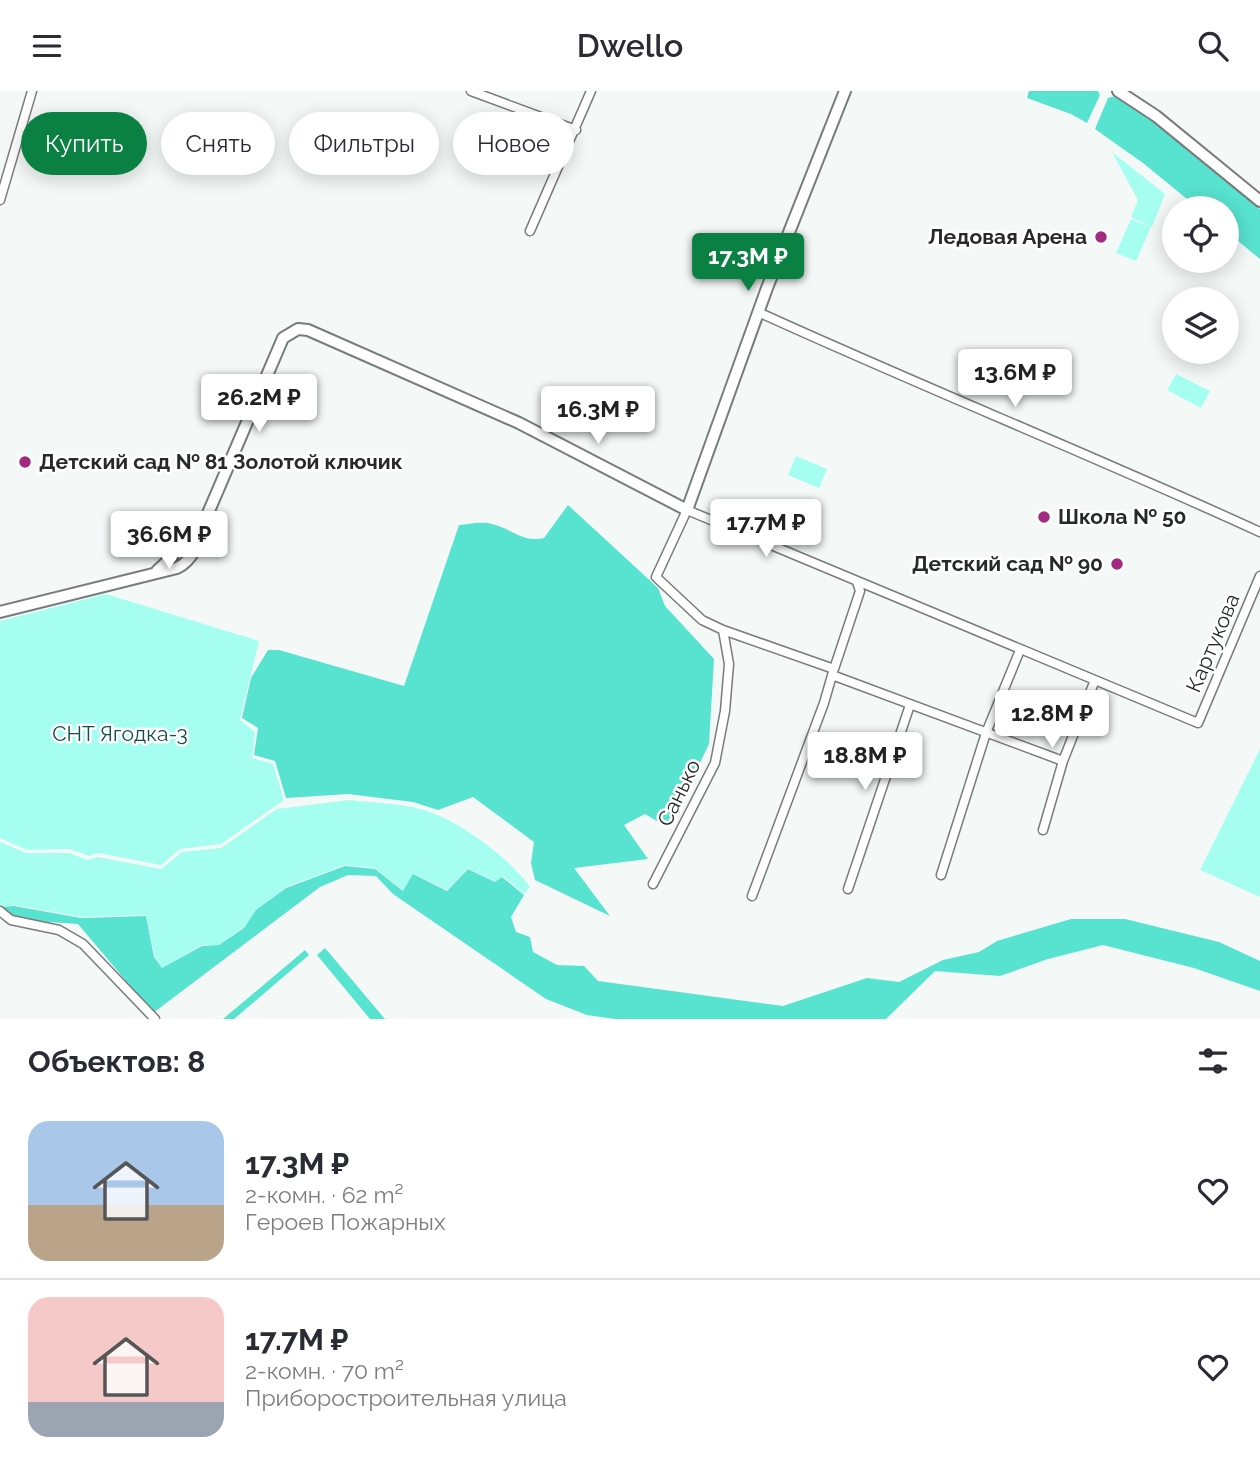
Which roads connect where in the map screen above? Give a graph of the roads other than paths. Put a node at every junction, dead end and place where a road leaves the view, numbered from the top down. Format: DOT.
graph roads {
  1 [pos="32,91"];
  2 [pos="471,91"];
  3 [pos="591,91"];
  4 [pos="845,91"];
  5 [pos="1118,91"];
  6 [pos="576,130"];
  7 [pos="0,200"];
  8 [pos="1260,201"];
  9 [pos="530,231"];
  10 [pos="758,312"];
  11 [pos="687,510"];
  12 [pos="206,518"];
  13 [pos="187,531"];
  14 [pos="1260,532"];
  15 [pos="200,540"];
  16 [pos="175,551"];
  17 [pos="188,560"];
  18 [pos="155,573"];
  19 [pos="1260,576"];
  20 [pos="857,582"];
  21 [pos="0,612"];
  22 [pos="723,630"];
  23 [pos="1020,650"];
  24 [pos="833,672"];
  25 [pos="1095,680"];
  26 [pos="910,705"];
  27 [pos="986,733"];
  28 [pos="1063,761"];
  29 [pos="1043,830"];
  30 [pos="941,875"];
  31 [pos="653,884"];
  32 [pos="848,889"];
  33 [pos="752,896"];
  34 [pos="0,911"];
  35 [pos="155,1019"];
  1 -- 7 [label="street"];
  2 -- 6 [label="street"];
  3 -- 6 [label="street"];
  4 -- 10 [label="main road"];
  5 -- 8 [label="main road"];
  6 -- 9 [label="street"];
  10 -- 11 [label="main road"];
  10 -- 14 [label="street"];
  11 -- 12 [label="main road"];
  11 -- 20 [label="street"];
  11 -- 22 [label="street"];
  12 -- 13 [label="main road"];
  12 -- 15 [label="main road"];
  13 -- 15 [label="street"];
  13 -- 16 [label="main road"];
  15 -- 17 [label="main road"];
  16 -- 17 [label="street"];
  16 -- 18 [label="main road"];
  17 -- 18 [label="main road"];
  18 -- 21 [label="main road"];
  19 -- 25 [label="street, Картукова"];
  20 -- 23 [label="street"];
  20 -- 24 [label="street"];
  22 -- 24 [label="street"];
  22 -- 31 [label="street, Санько"];
  23 -- 25 [label="street"];
  23 -- 27 [label="street"];
  24 -- 26 [label="street"];
  24 -- 33 [label="street"];
  25 -- 28 [label="street"];
  26 -- 27 [label="street"];
  26 -- 32 [label="street"];
  27 -- 28 [label="street"];
  27 -- 30 [label="street"];
  28 -- 29 [label="street"];
  34 -- 35 [label="street"];
}
